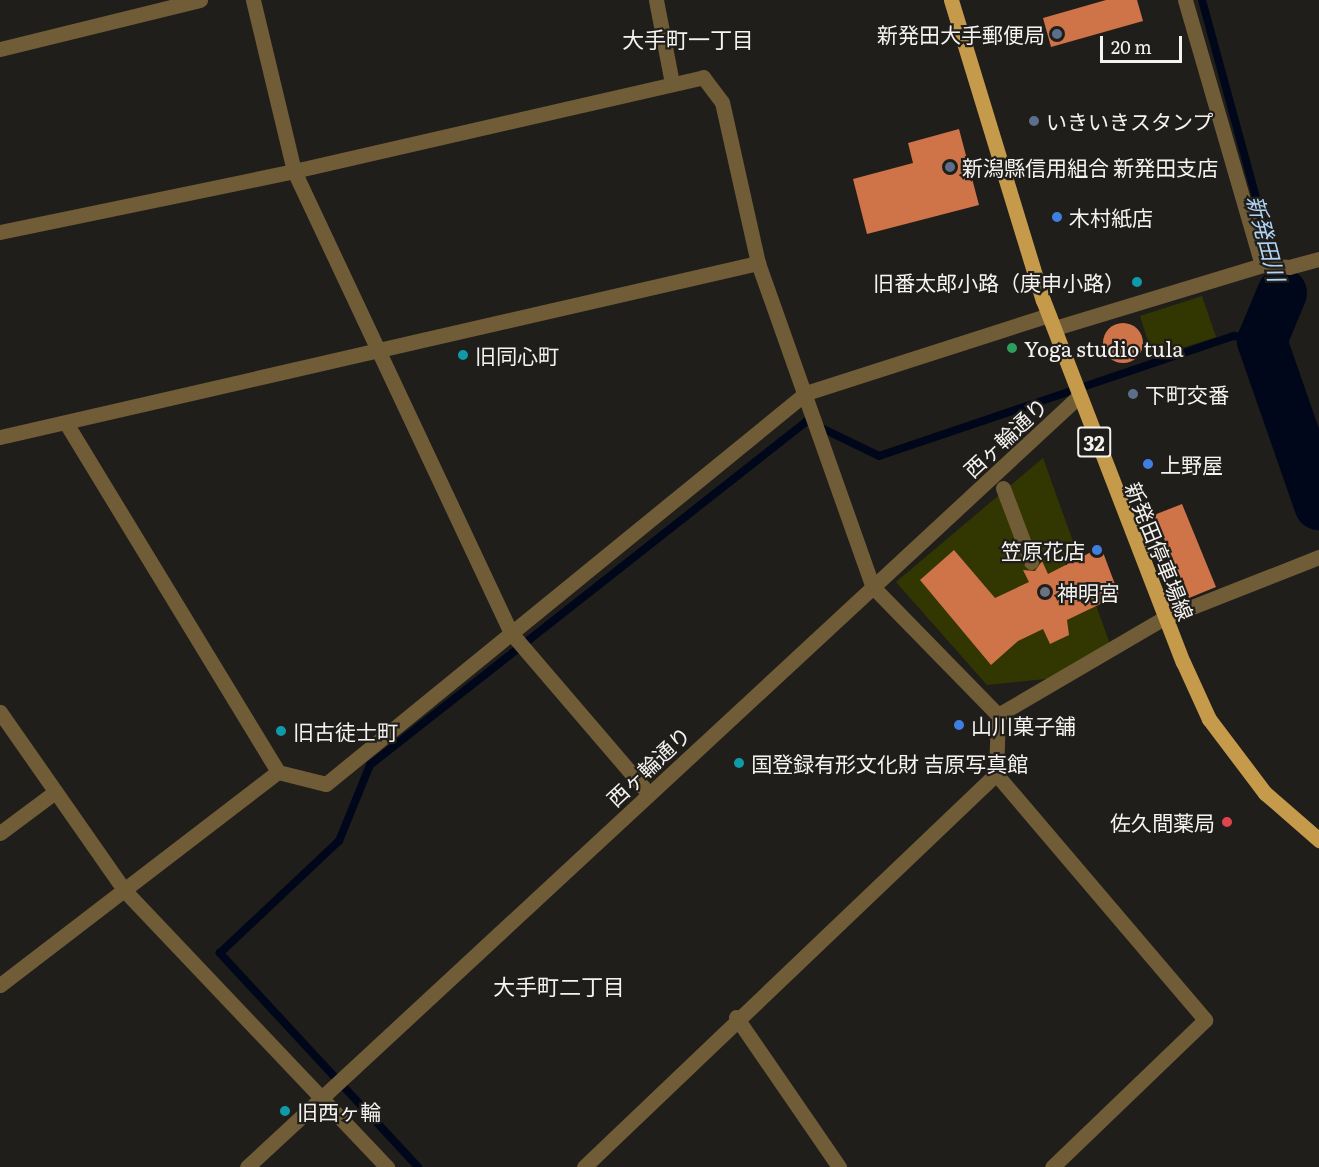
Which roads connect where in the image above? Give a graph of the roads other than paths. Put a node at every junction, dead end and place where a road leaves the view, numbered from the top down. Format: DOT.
graph roads {
  1 [pos="200,0"];
  2 [pos="253,0"];
  3 [pos="656,0"];
  4 [pos="951,0"];
  5 [pos="1185,0"];
  6 [pos="0,49"];
  7 [pos="672,83"];
  8 [pos="294,171"];
  9 [pos="0,232"];
  10 [pos="1319,259"];
  11 [pos="758,264"];
  12 [pos="1262,265"];
  13 [pos="1052,322"];
  14 [pos="376,353"];
  15 [pos="806,393"];
  16 [pos="1077,398"];
  17 [pos="66,423"];
  18 [pos="0,437"];
  19 [pos="1004,488"];
  20 [pos="1316,559"];
  21 [pos="1031,562"];
  22 [pos="873,587"];
  23 [pos="1164,618"];
  24 [pos="511,633"];
  25 [pos="0,712"];
  26 [pos="998,715"];
  27 [pos="278,772"];
  28 [pos="996,774"];
  29 [pos="55,792"];
  30 [pos="649,794"];
  31 [pos="0,833"];
  32 [pos="1319,840"];
  33 [pos="125,891"];
  34 [pos="0,985"];
  35 [pos="736,1017"];
  36 [pos="322,1096"];
  37 [pos="247,1167"];
  38 [pos="387,1167"];
  39 [pos="584,1167"];
  40 [pos="839,1167"];
  41 [pos="1052,1167"];
  1 -- 6 [label="street"];
  2 -- 8 [label="street"];
  3 -- 7 [label="street"];
  4 -- 13 [label="main road, 新発田停車場線 / 32"];
  5 -- 12 [label="street"];
  7 -- 8 [label="street"];
  7 -- 11 [label="street"];
  8 -- 9 [label="street"];
  8 -- 14 [label="street"];
  10 -- 12 [label="street"];
  11 -- 14 [label="street"];
  11 -- 15 [label="street"];
  12 -- 13 [label="street"];
  13 -- 15 [label="street"];
  13 -- 16 [label="main road, 新発田停車場線 / 32"];
  14 -- 17 [label="street"];
  14 -- 24 [label="street"];
  15 -- 22 [label="street"];
  15 -- 24 [label="street"];
  16 -- 22 [label="street, 西ヶ輪通り"];
  16 -- 23 [label="main road, 新発田停車場線 / 32"];
  17 -- 18 [label="street"];
  17 -- 27 [label="street"];
  19 -- 21 [label="street"];
  20 -- 23 [label="street"];
  22 -- 26 [label="street"];
  22 -- 30 [label="street, 西ヶ輪通り"];
  23 -- 26 [label="street"];
  23 -- 32 [label="main road, 新発田停車場線 / 32"];
  24 -- 27 [label="street"];
  24 -- 30 [label="street"];
  25 -- 29 [label="street"];
  26 -- 28 [label="street"];
  27 -- 33 [label="street"];
  28 -- 35 [label="street"];
  28 -- 41 [label="street"];
  29 -- 31 [label="street"];
  29 -- 33 [label="street"];
  30 -- 36 [label="street, 西ヶ輪通り"];
  33 -- 34 [label="street"];
  33 -- 36 [label="street"];
  35 -- 39 [label="street"];
  35 -- 40 [label="street"];
  36 -- 37 [label="street, 西ヶ輪通り"];
  36 -- 38 [label="street"];
}
